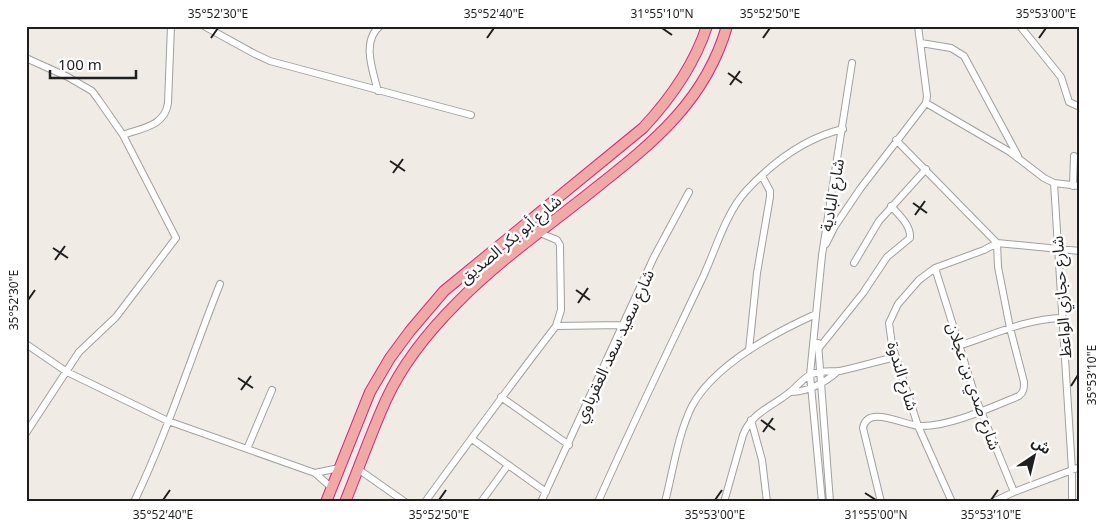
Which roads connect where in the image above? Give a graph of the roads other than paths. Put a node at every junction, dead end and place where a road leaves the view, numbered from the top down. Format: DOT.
graph roads {
  1 [pos="171,26"];
  2 [pos="204,26"];
  3 [pos="380,26"];
  4 [pos="707,26"];
  5 [pos="727,26"];
  6 [pos="918,26"];
  7 [pos="1020,26"];
  8 [pos="921,43"];
  9 [pos="27,60"];
  10 [pos="852,63"];
  11 [pos="378,91"];
  12 [pos="926,103"];
  13 [pos="1080,107"];
  14 [pos="471,115"];
  15 [pos="843,129"];
  16 [pos="122,135"];
  17 [pos="896,140"];
  18 [pos="1074,156"];
  19 [pos="1020,160"];
  20 [pos="926,169"];
  21 [pos="762,176"];
  22 [pos="1054,183"];
  23 [pos="1076,186"];
  24 [pos="689,192"];
  25 [pos="891,206"];
  26 [pos="540,233"];
  27 [pos="998,243"];
  28 [pos="1058,248"];
  29 [pos="1080,251"];
  30 [pos="822,255"];
  31 [pos="854,263"];
  32 [pos="935,268"];
  33 [pos="220,284"];
  34 [pos="816,314"];
  35 [pos="1062,318"];
  36 [pos="622,325"];
  37 [pos="556,326"];
  38 [pos="816,327"];
  39 [pos="1010,328"];
  40 [pos="26,344"];
  41 [pos="958,346"];
  42 [pos="819,348"];
  43 [pos="749,350"];
  44 [pos="896,357"];
  45 [pos="838,371"];
  46 [pos="67,372"];
  47 [pos="820,372"];
  48 [pos="810,375"];
  49 [pos="821,384"];
  50 [pos="811,387"];
  51 [pos="272,390"];
  52 [pos="791,392"];
  53 [pos="501,398"];
  54 [pos="980,411"];
  55 [pos="751,420"];
  56 [pos="168,421"];
  57 [pos="918,426"];
  58 [pos="26,432"];
  59 [pos="472,439"];
  60 [pos="569,445"];
  61 [pos="247,449"];
  62 [pos="508,465"];
  63 [pos="1080,467"];
  64 [pos="339,468"];
  65 [pos="358,469"];
  66 [pos="1072,470"];
  67 [pos="315,472"];
  68 [pos="820,478"];
  69 [pos="828,478"];
  70 [pos="332,488"];
  71 [pos="546,492"];
  72 [pos="1014,492"];
  73 [pos="134,502"];
  74 [pos="326,502"];
  75 [pos="345,502"];
  76 [pos="405,502"];
  77 [pos="424,502"];
  78 [pos="481,502"];
  79 [pos="542,502"];
  80 [pos="598,502"];
  81 [pos="665,502"];
  82 [pos="724,502"];
  83 [pos="767,502"];
  84 [pos="822,502"];
  85 [pos="830,502"];
  86 [pos="880,502"];
  87 [pos="952,502"];
  88 [pos="993,502"];
  89 [pos="1072,502"];
  1 -- 16 [label="street"];
  2 -- 11 [label="street"];
  3 -- 11 [label="street"];
  4 -- 64 [label="highway, شارع أبو بكر الصديق"];
  5 -- 26 [label="highway, شارع أبو بكر الصديق"];
  6 -- 8 [label="street"];
  7 -- 13 [label="street"];
  8 -- 12 [label="street"];
  8 -- 19 [label="street"];
  9 -- 16 [label="street"];
  10 -- 15 [label="street, شارع البادية"];
  11 -- 14 [label="street"];
  12 -- 17 [label="street"];
  12 -- 19 [label="street"];
  15 -- 21 [label="street"];
  15 -- 30 [label="street, شارع البادية"];
  16 -- 46 [label="street"];
  17 -- 20 [label="street"];
  17 -- 30 [label="street"];
  18 -- 23 [label="street"];
  19 -- 22 [label="street"];
  20 -- 25 [label="street"];
  20 -- 27 [label="street"];
  21 -- 43 [label="street"];
  21 -- 80 [label="street"];
  22 -- 23 [label="street"];
  22 -- 28 [label="street, شارع حجازي الواعظ"];
  24 -- 36 [label="street, شارع سعيد سعد العقرباوي"];
  25 -- 31 [label="street"];
  25 -- 42 [label="street"];
  26 -- 37 [label="street"];
  26 -- 65 [label="highway, شارع أبو بكر الصديق"];
  27 -- 28 [label="street"];
  27 -- 32 [label="street, شارع الندوة"];
  27 -- 39 [label="street"];
  28 -- 29 [label="street"];
  28 -- 35 [label="street, شارع حجازي الواعظ"];
  30 -- 34 [label="street, شارع البادية"];
  32 -- 41 [label="street, شارع صدي بن عجلان"];
  32 -- 44 [label="street, شارع الندوة"];
  33 -- 56 [label="street"];
  34 -- 38 [label="street, شارع البادية"];
  34 -- 43 [label="street"];
  35 -- 39 [label="street"];
  35 -- 66 [label="street, شارع حجازي الواعظ"];
  36 -- 37 [label="street"];
  36 -- 60 [label="street, شارع سعيد سعد العقرباوي"];
  37 -- 53 [label="street"];
  38 -- 42 [label="street"];
  38 -- 48 [label="street"];
  39 -- 41 [label="street"];
  39 -- 54 [label="street"];
  40 -- 46 [label="street"];
  41 -- 54 [label="street, شارع صدي بن عجلان"];
  42 -- 47 [label="street"];
  43 -- 81 [label="street"];
  44 -- 45 [label="street"];
  44 -- 57 [label="street, شارع الندوة"];
  45 -- 47 [label="street"];
  45 -- 49 [label="street"];
  46 -- 56 [label="street"];
  46 -- 58 [label="street"];
  47 -- 48 [label="street"];
  47 -- 49 [label="street"];
  48 -- 50 [label="street"];
  48 -- 52 [label="street"];
  49 -- 50 [label="street"];
  49 -- 69 [label="street"];
  50 -- 52 [label="street"];
  50 -- 68 [label="street"];
  51 -- 61 [label="street"];
  52 -- 55 [label="street"];
  53 -- 59 [label="street"];
  53 -- 60 [label="street"];
  54 -- 57 [label="street"];
  54 -- 72 [label="street, شارع صدي بن عجلان"];
  55 -- 82 [label="street"];
  55 -- 83 [label="street"];
  56 -- 61 [label="street"];
  56 -- 73 [label="street"];
  57 -- 86 [label="street"];
  57 -- 87 [label="street, شارع الندوة"];
  59 -- 62 [label="street"];
  59 -- 77 [label="street"];
  60 -- 71 [label="street, شارع سعيد سعد العقرباوي"];
  61 -- 67 [label="street"];
  62 -- 71 [label="street"];
  62 -- 78 [label="street"];
  63 -- 66 [label="street"];
  64 -- 67 [label="street"];
  64 -- 70 [label="highway, شارع أبو بكر الصديق"];
  65 -- 75 [label="highway, شارع أبو بكر الصديق"];
  65 -- 76 [label="street"];
  66 -- 72 [label="street"];
  66 -- 89 [label="street, شارع حجازي الواعظ"];
  67 -- 70 [label="street"];
  68 -- 69 [label="street"];
  68 -- 84 [label="street"];
  69 -- 85 [label="street"];
  70 -- 74 [label="highway, شارع أبو بكر الصديق"];
  71 -- 79 [label="street, شارع سعيد سعد العقرباوي"];
  72 -- 88 [label="street"];
}
